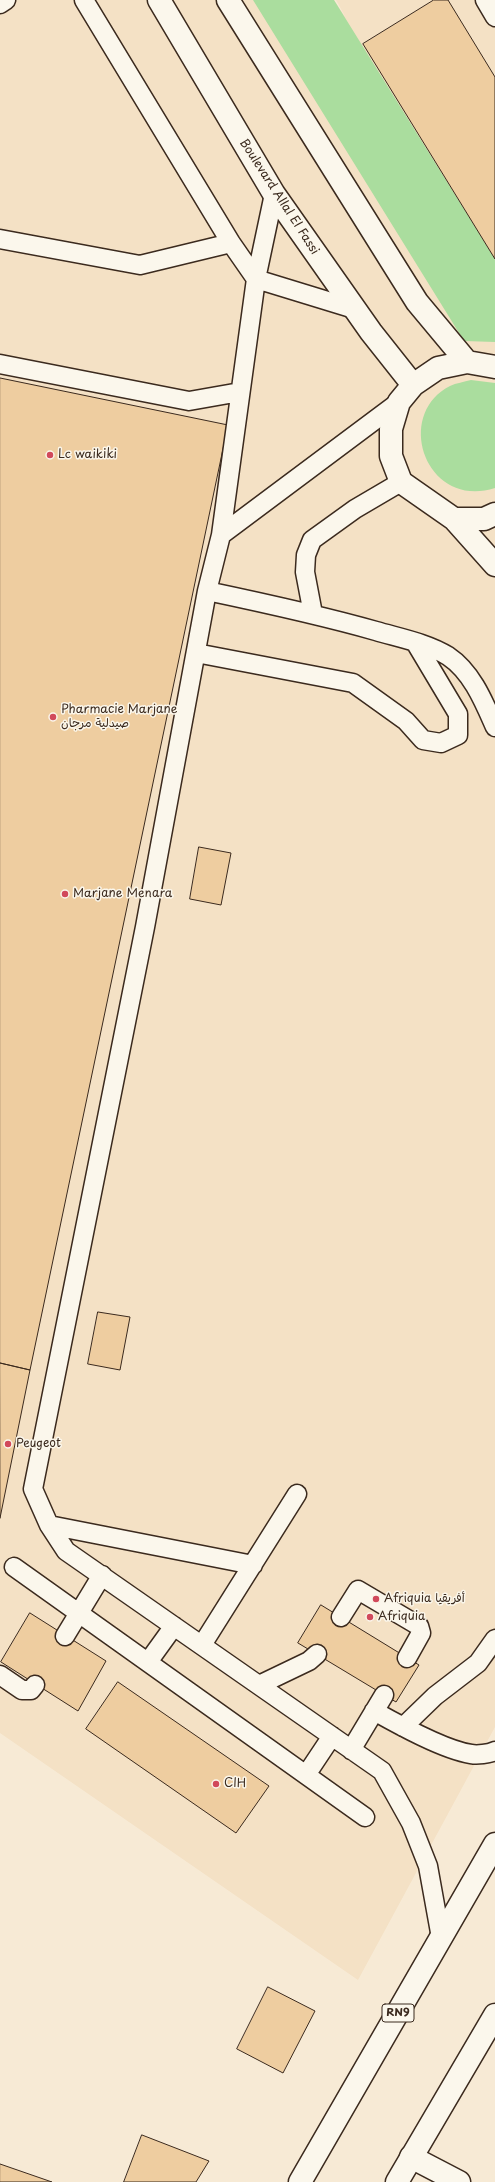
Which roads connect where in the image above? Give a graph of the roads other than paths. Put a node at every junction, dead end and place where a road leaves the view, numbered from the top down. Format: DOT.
graph roads {
  1 [pos="6,0"];
  2 [pos="84,0"];
  3 [pos="159,0"];
  4 [pos="228,0"];
  5 [pos="485,0"];
  6 [pos="0,4"];
  7 [pos="495,17"];
  8 [pos="274,194"];
  9 [pos="0,239"];
  10 [pos="231,244"];
  11 [pos="256,279"];
  12 [pos="354,308"];
  13 [pos="467,362"];
  14 [pos="0,364"];
  15 [pos="495,367"];
  16 [pos="413,385"];
  17 [pos="240,392"];
  18 [pos="400,402"];
  19 [pos="401,482"];
  20 [pos="495,514"];
  21 [pos="454,519"];
  22 [pos="221,535"];
  23 [pos="495,565"];
  24 [pos="207,592"];
  25 [pos="313,614"];
  26 [pos="415,642"];
  27 [pos="196,653"];
  28 [pos="495,726"];
  29 [pos="297,1494"];
  30 [pos="48,1525"];
  31 [pos="253,1565"];
  32 [pos="14,1566"];
  33 [pos="102,1575"];
  34 [pos="79,1613"];
  35 [pos="342,1617"];
  36 [pos="174,1626"];
  37 [pos="65,1636"];
  38 [pos="495,1639"];
  39 [pos="202,1645"];
  40 [pos="317,1654"];
  41 [pos="408,1658"];
  42 [pos="148,1662"];
  43 [pos="0,1675"];
  44 [pos="35,1684"];
  45 [pos="259,1685"];
  46 [pos="384,1695"];
  47 [pos="374,1711"];
  48 [pos="403,1727"];
  49 [pos="332,1736"];
  50 [pos="351,1750"];
  51 [pos="495,1751"];
  52 [pos="306,1775"];
  53 [pos="365,1817"];
  54 [pos="495,1844"];
  55 [pos="441,1938"];
  56 [pos="495,2015"];
  57 [pos="411,2157"];
  58 [pos="300,2182"];
  59 [pos="397,2182"];
  60 [pos="459,2182"];
  1 -- 6 [label="lane"];
  2 -- 10 [label="lane"];
  3 -- 8 [label="main road, Boulevard Allal El Fassi"];
  4 -- 13 [label="main road"];
  5 -- 7 [label="lane"];
  8 -- 11 [label="lane"];
  8 -- 12 [label="main road, Boulevard Allal El Fassi"];
  9 -- 10 [label="lane"];
  10 -- 11 [label="lane"];
  11 -- 12 [label="lane"];
  11 -- 17 [label="lane"];
  12 -- 16 [label="main road, Boulevard Allal El Fassi"];
  13 -- 15 [label="main road"];
  13 -- 16 [label="main road"];
  14 -- 17 [label="lane"];
  16 -- 18 [label="main road"];
  17 -- 22 [label="lane"];
  18 -- 19 [label="main road"];
  18 -- 22 [label="lane"];
  19 -- 21 [label="main road"];
  19 -- 25 [label="lane"];
  20 -- 21 [label="main road"];
  21 -- 23 [label="main road"];
  22 -- 24 [label="lane"];
  24 -- 25 [label="lane"];
  24 -- 27 [label="lane"];
  25 -- 26 [label="lane"];
  26 -- 27 [label="lane"];
  26 -- 28 [label="lane"];
  27 -- 30 [label="lane"];
  29 -- 31 [label="lane"];
  30 -- 31 [label="lane"];
  30 -- 33 [label="lane"];
  31 -- 39 [label="lane"];
  32 -- 34 [label="lane"];
  33 -- 34 [label="lane"];
  33 -- 36 [label="lane"];
  34 -- 37 [label="lane"];
  34 -- 42 [label="lane"];
  35 -- 41 [label="lane"];
  36 -- 39 [label="lane"];
  36 -- 42 [label="lane"];
  38 -- 48 [label="lane"];
  39 -- 45 [label="lane"];
  40 -- 45 [label="lane"];
  42 -- 52 [label="lane"];
  43 -- 44 [label="lane"];
  45 -- 49 [label="lane"];
  46 -- 47 [label="lane"];
  47 -- 48 [label="lane"];
  47 -- 50 [label="lane"];
  48 -- 51 [label="lane"];
  49 -- 50 [label="lane"];
  49 -- 52 [label="lane"];
  50 -- 55 [label="lane"];
  52 -- 53 [label="lane"];
  54 -- 55 [label="main road, RN9"];
  55 -- 58 [label="main road, RN9"];
  56 -- 57 [label="main road"];
  57 -- 59 [label="main road"];
  57 -- 60 [label="main road"];
}
